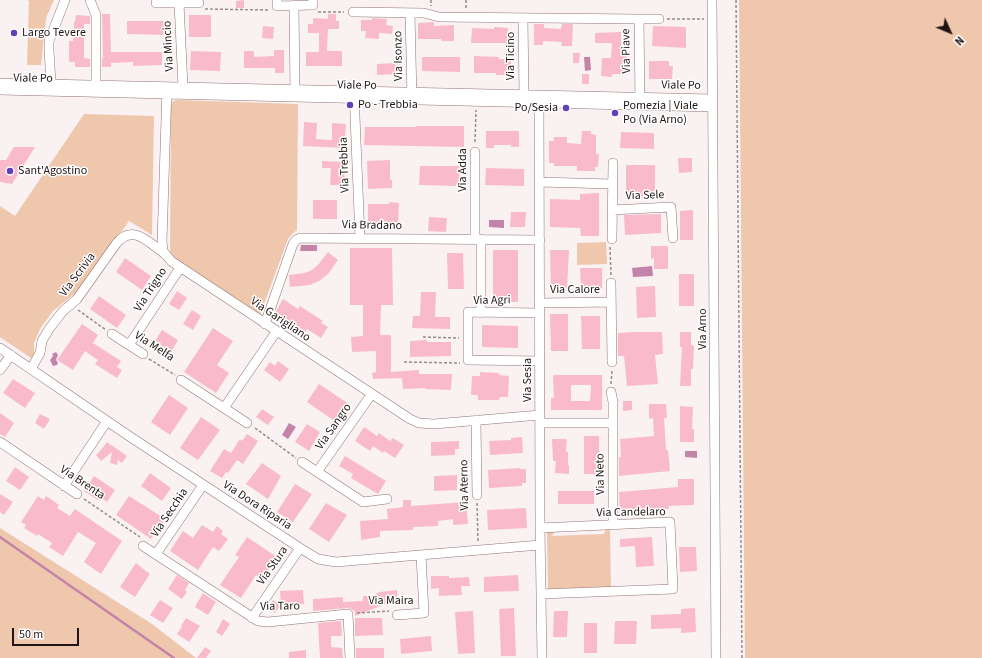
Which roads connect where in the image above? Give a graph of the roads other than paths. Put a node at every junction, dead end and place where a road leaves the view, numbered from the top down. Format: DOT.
graph roads {
  1 [pos="65,0"];
  2 [pos="90,0"];
  3 [pos="156,0"];
  4 [pos="712,0"];
  5 [pos="178,3"];
  6 [pos="199,3"];
  7 [pos="277,3"];
  8 [pos="313,3"];
  9 [pos="294,6"];
  10 [pos="353,12"];
  11 [pos="410,13"];
  12 [pos="523,18"];
  13 [pos="639,19"];
  14 [pos="659,19"];
  15 [pos="0,83"];
  16 [pos="52,84"];
  17 [pos="96,85"];
  18 [pos="183,87"];
  19 [pos="0,90"];
  20 [pos="167,90"];
  21 [pos="295,93"];
  22 [pos="354,94"];
  23 [pos="524,95"];
  24 [pos="412,96"];
  25 [pos="539,99"];
  26 [pos="640,102"];
  27 [pos="713,103"];
  28 [pos="475,152"];
  29 [pos="613,163"];
  30 [pos="540,182"];
  31 [pos="612,184"];
  32 [pos="612,210"];
  33 [pos="360,238"];
  34 [pos="673,238"];
  35 [pos="478,239"];
  36 [pos="540,240"];
  37 [pos="612,240"];
  38 [pos="165,254"];
  39 [pos="180,268"];
  40 [pos="611,283"];
  41 [pos="611,302"];
  42 [pos="540,303"];
  43 [pos="481,312"];
  44 [pos="540,313"];
  45 [pos="265,324"];
  46 [pos="276,332"];
  47 [pos="112,334"];
  48 [pos="129,345"];
  49 [pos="0,348"];
  50 [pos="143,354"];
  51 [pos="11,355"];
  52 [pos="540,361"];
  53 [pos="612,362"];
  54 [pos="31,369"];
  55 [pos="0,370"];
  56 [pos="181,380"];
  57 [pos="611,392"];
  58 [pos="371,395"];
  59 [pos="224,408"];
  60 [pos="540,419"];
  61 [pos="476,420"];
  62 [pos="108,421"];
  63 [pos="247,423"];
  64 [pos="613,423"];
  65 [pos="0,442"];
  66 [pos="302,462"];
  67 [pos="318,472"];
  68 [pos="203,485"];
  69 [pos="64,486"];
  70 [pos="77,494"];
  71 [pos="477,495"];
  72 [pos="387,499"];
  73 [pos="613,525"];
  74 [pos="540,528"];
  75 [pos="540,545"];
  76 [pos="143,546"];
  77 [pos="300,548"];
  78 [pos="156,554"];
  79 [pos="421,555"];
  80 [pos="541,594"];
  81 [pos="397,615"];
  82 [pos="252,618"];
  83 [pos="350,658"];
  84 [pos="542,658"];
  85 [pos="716,658"];
  1 -- 16 [label="street"];
  2 -- 17 [label="street"];
  3 -- 5 [label="street, Via Mincio"];
  4 -- 27 [label="street, Via Arno"];
  5 -- 6 [label="street, Via Mincio"];
  5 -- 18 [label="street, Via Mincio"];
  7 -- 9 [label="street"];
  8 -- 9 [label="street"];
  9 -- 21 [label="street"];
  10 -- 11 [label="street, Via Piave"];
  11 -- 12 [label="street, Via Piave"];
  11 -- 24 [label="street, Via Isonzo"];
  12 -- 13 [label="street, Via Piave"];
  12 -- 23 [label="street, Via Ticino"];
  13 -- 14 [label="street"];
  13 -- 26 [label="street, Via Piave"];
  15 -- 16 [label="street, Viale Po"];
  16 -- 17 [label="street, Viale Po"];
  17 -- 20 [label="street, Viale Po"];
  18 -- 20 [label="street, Viale Po"];
  18 -- 21 [label="street, Viale Po"];
  19 -- 20 [label="street, Viale Po"];
  20 -- 21 [label="street, Viale Po"];
  20 -- 38 [label="street"];
  21 -- 22 [label="street, Viale Po"];
  22 -- 24 [label="street, Viale Po"];
  22 -- 33 [label="street, Via Trebbia"];
  23 -- 24 [label="street, Viale Po"];
  23 -- 25 [label="street, Viale Po"];
  24 -- 25 [label="street, Viale Po"];
  25 -- 26 [label="street, Viale Po"];
  25 -- 30 [label="street, Via Sesia"];
  26 -- 27 [label="street, Viale Po"];
  27 -- 85 [label="street, Via Arno"];
  28 -- 35 [label="street, Via Adda"];
  29 -- 31 [label="street, Via Sele"];
  30 -- 31 [label="street, Via Sele"];
  30 -- 36 [label="street, Via Sesia"];
  31 -- 32 [label="street, Via Sele"];
  32 -- 34 [label="street, Via Sele"];
  32 -- 37 [label="street, Via Sele"];
  33 -- 35 [label="street, Via Bradano"];
  33 -- 45 [label="street, Via Bradano"];
  35 -- 36 [label="street, Via Bradano"];
  35 -- 43 [label="street, Via Adda"];
  36 -- 42 [label="street, Via Sesia"];
  38 -- 39 [label="street, Via Garigliano"];
  38 -- 54 [label="street, Via Scrivia"];
  39 -- 45 [label="street, Via Garigliano"];
  39 -- 48 [label="street, Via Trigno"];
  40 -- 41 [label="street, Via Calore"];
  41 -- 42 [label="street, Via Calore"];
  41 -- 53 [label="street, Via Calore"];
  42 -- 44 [label="street, Via Sesia"];
  43 -- 44 [label="street, Via Agri"];
  43 -- 52 [label="street, Via Agri"];
  44 -- 52 [label="street, Via Sesia"];
  45 -- 46 [label="street, Via Garigliano"];
  46 -- 58 [label="street, Via Garigliano"];
  46 -- 59 [label="street"];
  47 -- 48 [label="street, Via Melfa"];
  48 -- 50 [label="street, Via Melfa"];
  49 -- 51 [label="street, Via Dora Riparia"];
  51 -- 54 [label="street, Via Dora Riparia"];
  51 -- 55 [label="street"];
  52 -- 60 [label="street, Via Sesia"];
  54 -- 62 [label="street, Via Dora Riparia"];
  56 -- 59 [label="street"];
  57 -- 64 [label="street, Via Neto"];
  58 -- 61 [label="street, Via Garigliano"];
  58 -- 67 [label="street, Via Sangro"];
  59 -- 63 [label="street"];
  60 -- 61 [label="street, Via Garigliano"];
  60 -- 64 [label="street"];
  60 -- 74 [label="street, Via Sesia"];
  61 -- 71 [label="street, Via Aterno"];
  62 -- 68 [label="street, Via Dora Riparia"];
  62 -- 69 [label="street"];
  64 -- 73 [label="street, Via Neto"];
  65 -- 69 [label="street, Via Brenta"];
  66 -- 67 [label="street"];
  67 -- 72 [label="street"];
  68 -- 77 [label="street, Via Dora Riparia"];
  68 -- 78 [label="street, Via Secchia"];
  69 -- 70 [label="street, Via Brenta"];
  73 -- 74 [label="street, Via Candelaro"];
  73 -- 80 [label="street, Via Candelaro"];
  74 -- 75 [label="street, Via Sesia"];
  75 -- 79 [label="street, Via Dora Riparia"];
  75 -- 80 [label="street, Via Sesia"];
  76 -- 78 [label="street, Via Taro"];
  77 -- 79 [label="street, Via Dora Riparia"];
  77 -- 82 [label="street, Via Stura"];
  78 -- 82 [label="street, Via Taro"];
  79 -- 81 [label="street, Via Maira"];
  80 -- 84 [label="street, Via Sesia"];
  82 -- 83 [label="street, Via Taro"];
}
